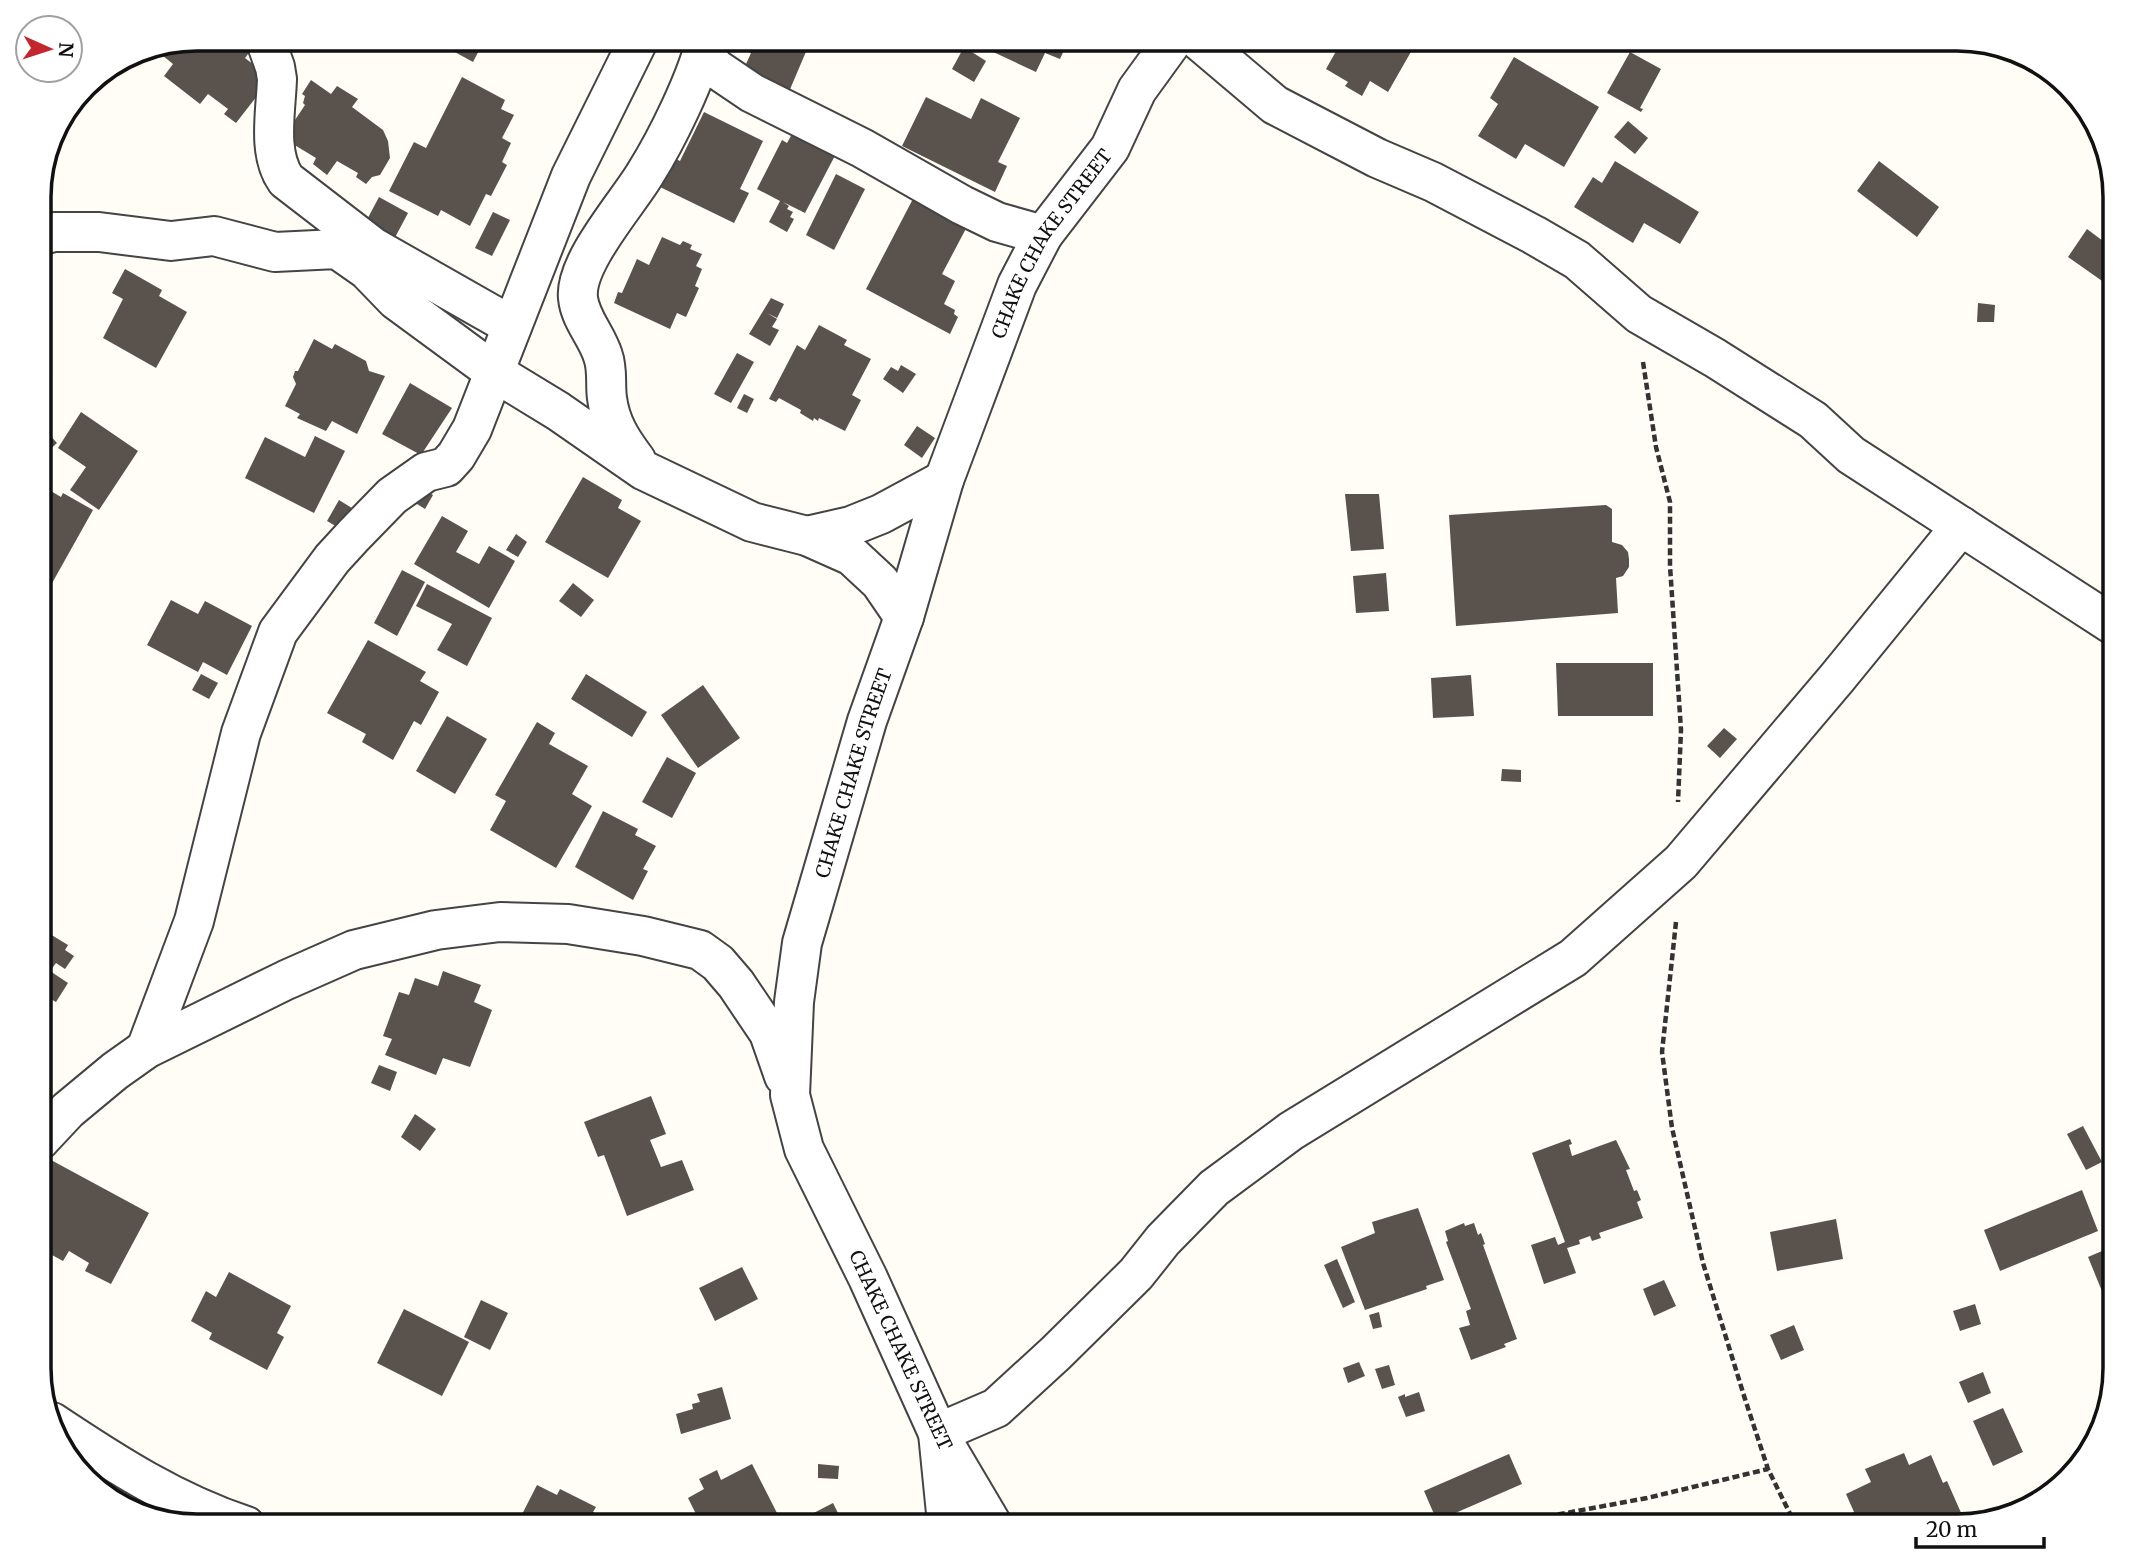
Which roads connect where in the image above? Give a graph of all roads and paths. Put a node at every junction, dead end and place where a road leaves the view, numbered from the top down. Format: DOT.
graph roads {
  1 [pos="269,51"];
  2 [pos="633,51"];
  3 [pos="702,51"];
  4 [pos="706,51"];
  5 [pos="1165,51"];
  6 [pos="1212,51"];
  7 [pos="51,233"];
  8 [pos="1043,235"];
  9 [pos="373,247"];
  10 [pos="334,249"];
  11 [pos="1639,314"];
  12 [pos="512,326"];
  13 [pos="495,372"];
  14 [pos="643,470"];
  15 [pos="943,480"];
  16 [pos="1961,526"];
  17 [pos="807,536"];
  18 [pos="904,617"];
  19 [pos="2103,618"];
  20 [pos="1681,862"];
  21 [pos="146,1049"];
  22 [pos="790,1095"];
  23 [pos="51,1128"];
  24 [pos="65,1430"];
  25 [pos="938,1433"];
  26 [pos="1768,1469"];
  27 [pos="214,1514"];
  28 [pos="946,1514"];
  29 [pos="985,1514"];
  30 [pos="1564,1514"];
  31 [pos="1790,1514"];
  1 -- 9 [label="street"];
  2 -- 12 [label="street"];
  3 -- 14 [label="street"];
  4 -- 8 [label="street"];
  5 -- 8 [label="street, CHAKE CHAKE STREET"];
  6 -- 11 [label="street"];
  7 -- 10 [label="street"];
  8 -- 15 [label="street, CHAKE CHAKE STREET"];
  9 -- 10 [label="street"];
  9 -- 12 [label="street"];
  10 -- 13 [label="street"];
  11 -- 16 [label="street"];
  11 -- 20 [label="path"];
  12 -- 13 [label="street"];
  13 -- 14 [label="street"];
  13 -- 21 [label="street"];
  14 -- 17 [label="street"];
  15 -- 17 [label="street"];
  15 -- 18 [label="street, CHAKE CHAKE STREET"];
  16 -- 19 [label="street"];
  16 -- 20 [label="street"];
  17 -- 18 [label="street"];
  18 -- 22 [label="street, CHAKE CHAKE STREET"];
  20 -- 25 [label="street"];
  20 -- 26 [label="path"];
  21 -- 22 [label="street"];
  21 -- 23 [label="street"];
  22 -- 25 [label="street, CHAKE CHAKE STREET"];
  24 -- 27 [label="street"];
  25 -- 28 [label="street"];
  25 -- 29 [label="street, CHAKE CHAKE STREET"];
  26 -- 30 [label="path"];
  26 -- 31 [label="path"];
}
